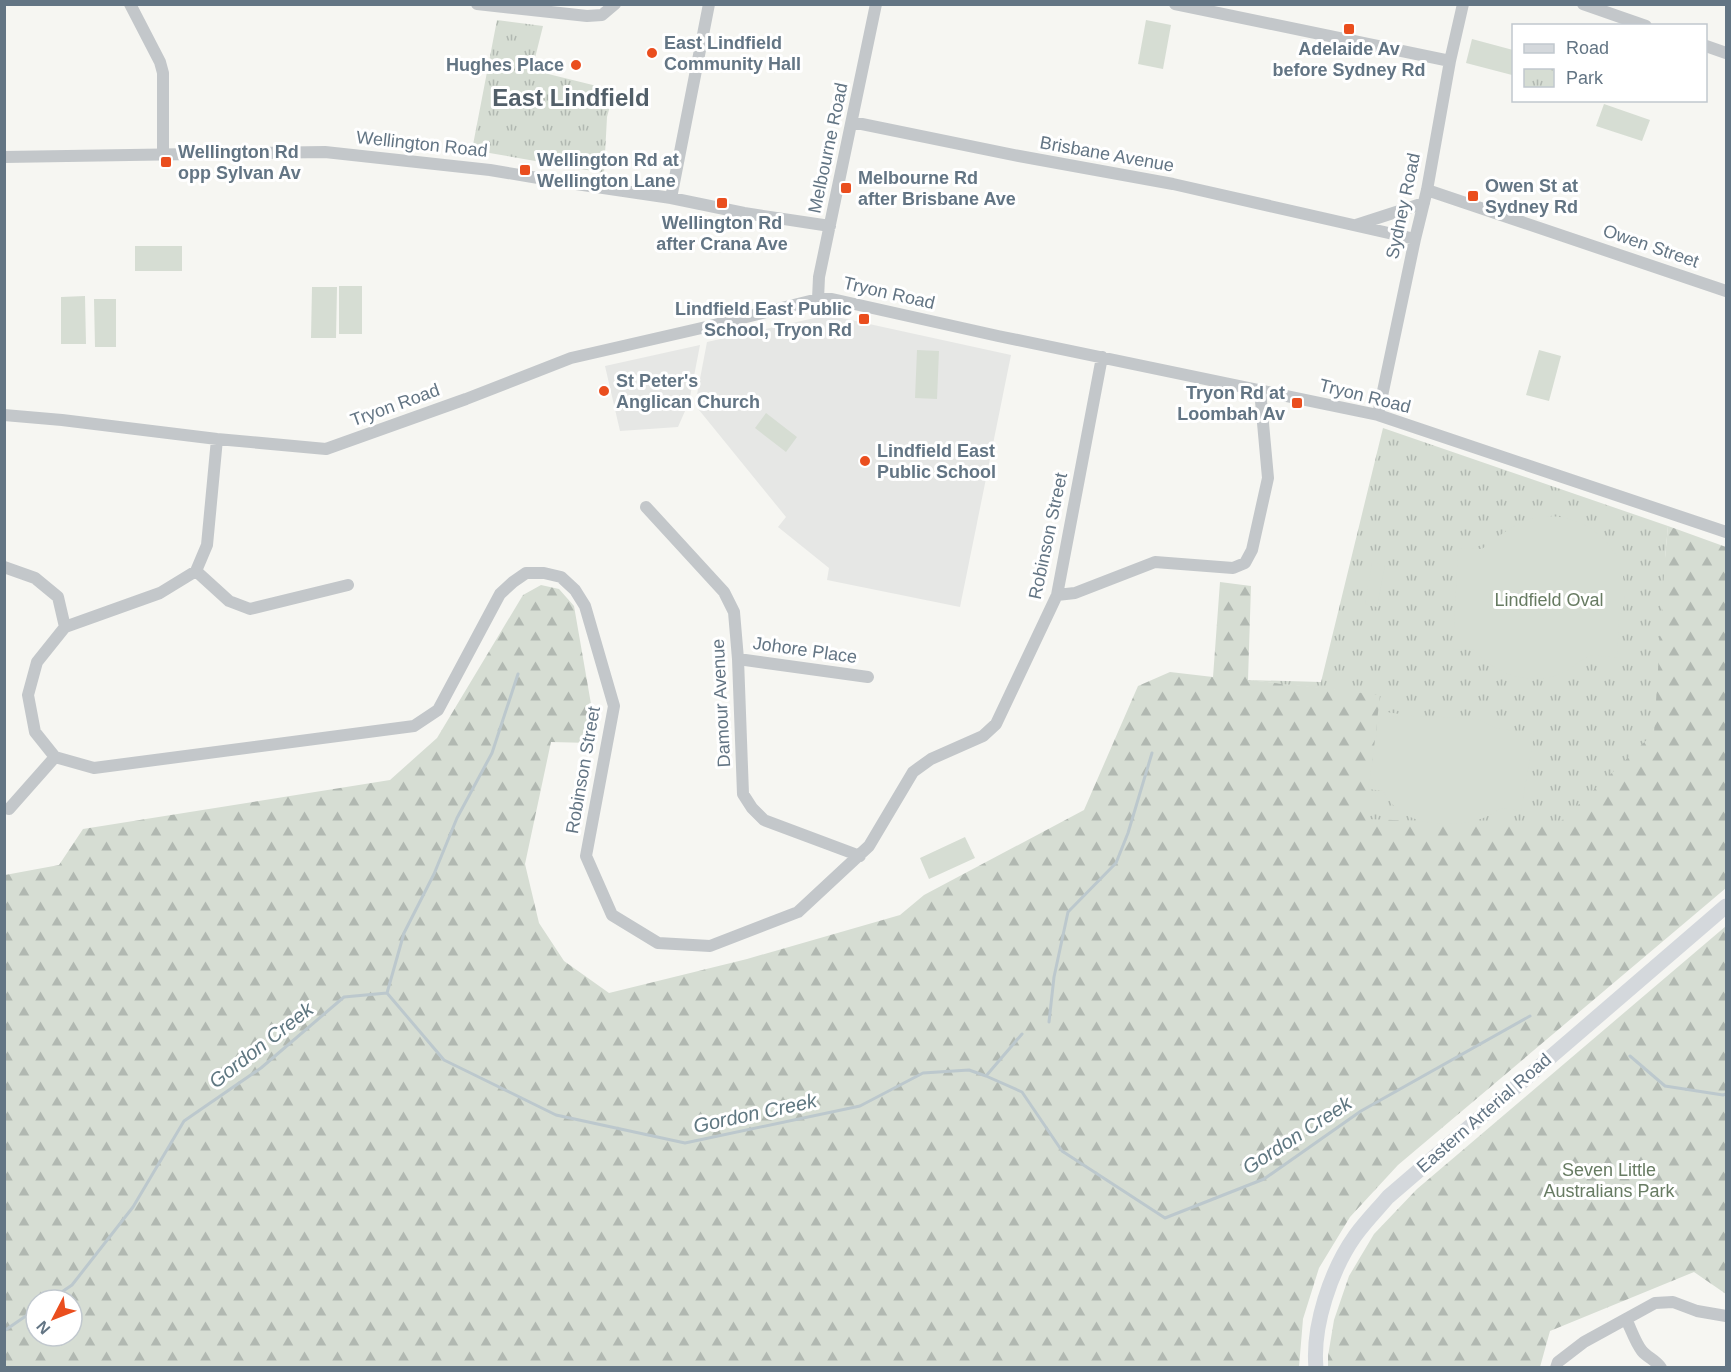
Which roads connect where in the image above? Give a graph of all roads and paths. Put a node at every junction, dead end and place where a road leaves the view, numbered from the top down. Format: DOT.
graph roads {
  1 [pos="130,4"];
  2 [pos="477,4"];
  3 [pos="615,4"];
  4 [pos="876,4"];
  5 [pos="1175,4"];
  6 [pos="1463,4"];
  7 [pos="1583,4"];
  8 [pos="708,5"];
  9 [pos="1640,24"];
  10 [pos="1707,46"];
  11 [pos="1726,53"];
  12 [pos="1450,61"];
  13 [pos="852,122"];
  14 [pos="163,154"];
  15 [pos="4,157"];
  16 [pos="1427,190"];
  17 [pos="670,198"];
  18 [pos="1424,203"];
  19 [pos="1355,225"];
  20 [pos="830,226"];
  21 [pos="1415,239"];
  22 [pos="1726,291"];
  23 [pos="818,299"];
  24 [pos="1102,357"];
  25 [pos="1260,390"];
  26 [pos="4,415"];
  27 [pos="1378,415"];
  28 [pos="216,439"];
  29 [pos="646,507"];
  30 [pos="1726,532"];
  31 [pos="4,567"];
  32 [pos="196,571"];
  33 [pos="348,585"];
  34 [pos="1058,595"];
  35 [pos="65,627"];
  36 [pos="738,659"];
  37 [pos="868,677"];
  38 [pos="55,757"];
  39 [pos="9,809"];
  40 [pos="860,856"];
  41 [pos="1726,906"];
  42 [pos="1726,1316"];
  43 [pos="1626,1319"];
  44 [pos="1316,1368"];
  45 [pos="1556,1368"];
  46 [pos="1661,1368"];
  1 -- 14 [label="street"];
  2 -- 3 [label="street"];
  4 -- 13 [label="street, Melbourne Road"];
  5 -- 12 [label="street"];
  6 -- 12 [label="street, Sydney Road"];
  7 -- 9 [label="street"];
  8 -- 17 [label="street"];
  10 -- 11 [label="street"];
  12 -- 16 [label="street, Sydney Road"];
  13 -- 19 [label="street, Brisbane Avenue"];
  13 -- 20 [label="street, Melbourne Road"];
  14 -- 15 [label="street, Wellington Road"];
  14 -- 17 [label="street, Wellington Road"];
  16 -- 18 [label="street, Sydney Road"];
  16 -- 22 [label="street, Owen Street"];
  17 -- 20 [label="street, Wellington Road"];
  18 -- 19 [label="street"];
  18 -- 21 [label="street, Sydney Road"];
  19 -- 21 [label="street, Brisbane Avenue"];
  20 -- 23 [label="street, Melbourne Road"];
  21 -- 27 [label="street, Sydney Road"];
  23 -- 24 [label="street, Tryon Road"];
  23 -- 28 [label="street, Tryon Road"];
  24 -- 25 [label="street, Tryon Road"];
  24 -- 34 [label="street, Robinson Street"];
  25 -- 27 [label="street, Tryon Road"];
  25 -- 34 [label="street"];
  26 -- 28 [label="street, Tryon Road"];
  27 -- 30 [label="street, Tryon Road"];
  28 -- 32 [label="street"];
  29 -- 36 [label="street, Damour Avenue"];
  31 -- 35 [label="street"];
  32 -- 33 [label="street"];
  32 -- 35 [label="street"];
  34 -- 40 [label="street, Robinson Street"];
  35 -- 38 [label="street"];
  36 -- 37 [label="street, Johore Place"];
  36 -- 40 [label="street, Damour Avenue"];
  38 -- 39 [label="street"];
  38 -- 40 [label="street, Robinson Street"];
  41 -- 44 [label="main road, Eastern Arterial Road"];
  42 -- 43 [label="street"];
  43 -- 45 [label="street"];
  43 -- 46 [label="street"];
}
